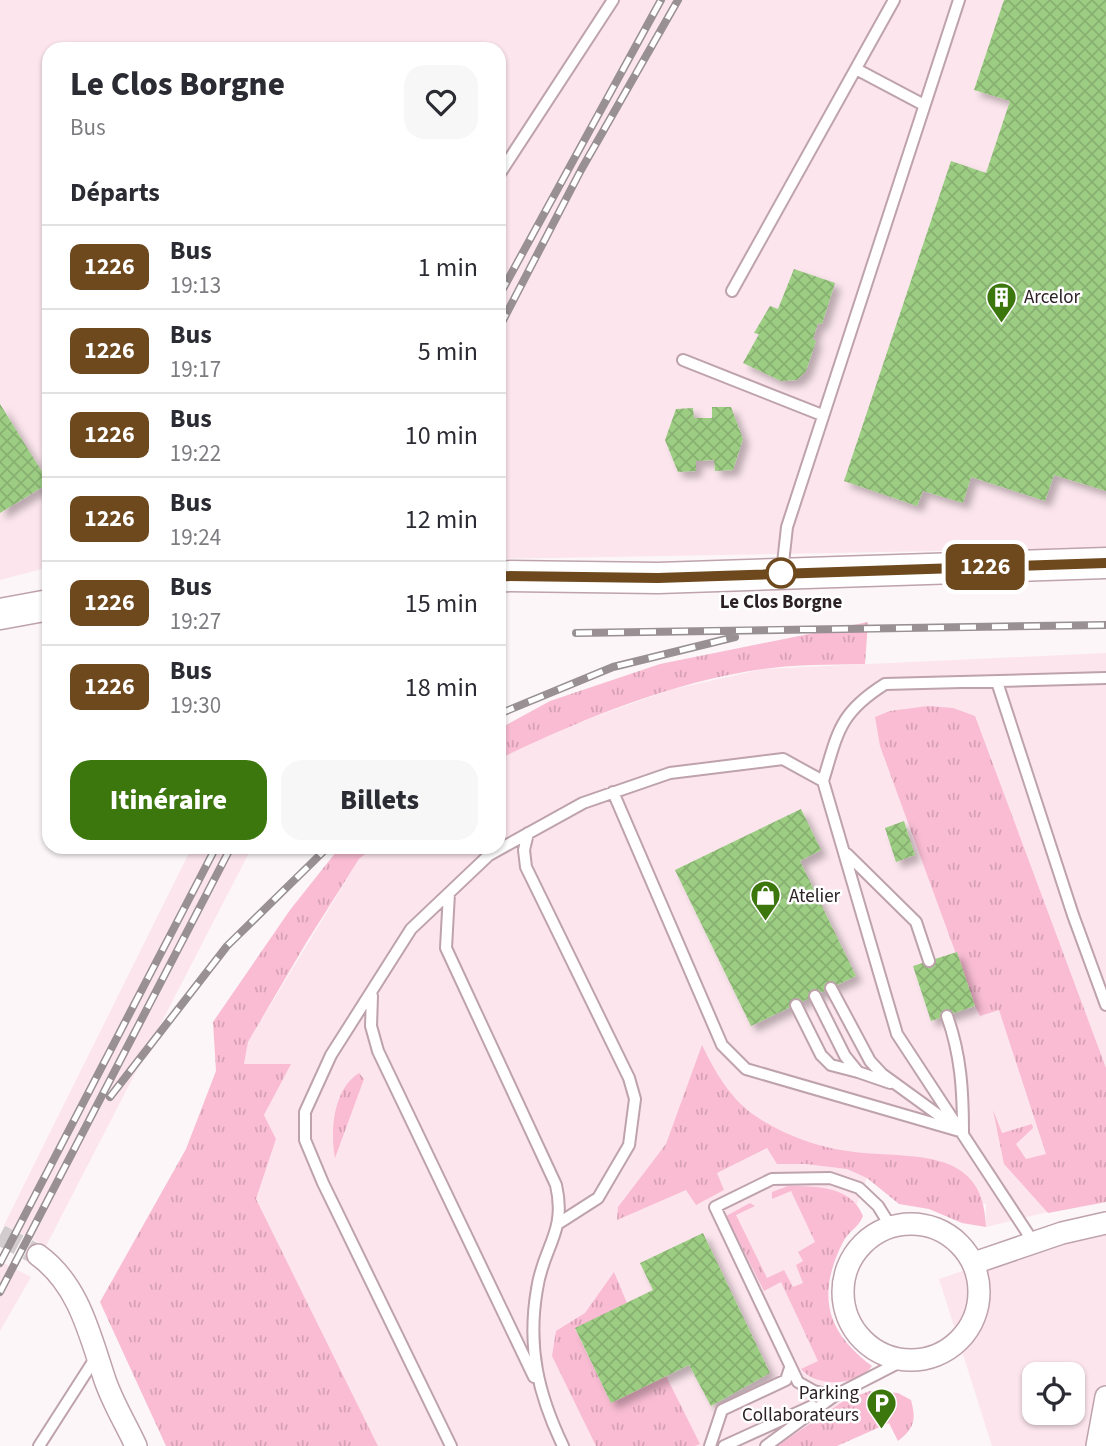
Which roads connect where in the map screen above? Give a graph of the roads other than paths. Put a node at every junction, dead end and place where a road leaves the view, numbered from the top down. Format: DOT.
graph roads {
  1 [pos="612,0"];
  2 [pos="894,0"];
  3 [pos="959,0"];
  4 [pos="856,69"];
  5 [pos="924,105"];
  6 [pos="506,164"];
  7 [pos="732,291"];
  8 [pos="683,360"];
  9 [pos="822,415"];
  10 [pos="1106,563"];
  11 [pos="781,573"];
  12 [pos="506,576"];
  13 [pos="42,606"];
  14 [pos="0,614"];
  15 [pos="1106,678"];
  16 [pos="998,682"];
  17 [pos="823,781"];
  18 [pos="613,792"];
  19 [pos="528,833"];
  20 [pos="506,845"];
  21 [pos="845,852"];
  22 [pos="491,854"];
  23 [pos="449,893"];
  24 [pos="929,961"];
  25 [pos="831,988"];
  26 [pos="373,989"];
  27 [pos="815,996"];
  28 [pos="796,1005"];
  29 [pos="1106,1005"];
  30 [pos="947,1016"];
  31 [pos="858,1072"];
  32 [pos="897,1084"];
  33 [pos="963,1132"];
  34 [pos="559,1223"];
  35 [pos="1106,1223"];
  36 [pos="891,1227"];
  37 [pos="1034,1243"];
  38 [pos="38,1255"];
  39 [pos="974,1263"];
  40 [pos="98,1354"];
  41 [pos="904,1360"];
  42 [pos="790,1367"];
  43 [pos="537,1385"];
  44 [pos="834,1396"];
  45 [pos="1106,1397"];
  46 [pos="39,1446"];
  47 [pos="136,1446"];
  48 [pos="451,1446"];
  49 [pos="563,1446"];
  50 [pos="710,1446"];
  51 [pos="724,1446"];
  52 [pos="766,1446"];
  53 [pos="1097,1446"];
  1 -- 6 [label="lane"];
  2 -- 4 [label="lane"];
  3 -- 5 [label="lane"];
  4 -- 5 [label="lane"];
  4 -- 7 [label="lane"];
  5 -- 9 [label="lane"];
  8 -- 9 [label="lane"];
  9 -- 11 [label="lane"];
  10 -- 11 [label="street"];
  11 -- 12 [label="street"];
  13 -- 14 [label="street"];
  15 -- 16 [label="lane"];
  16 -- 17 [label="lane"];
  16 -- 29 [label="lane"];
  17 -- 18 [label="lane"];
  17 -- 21 [label="lane"];
  18 -- 19 [label="lane"];
  18 -- 33 [label="lane"];
  19 -- 20 [label="lane"];
  19 -- 34 [label="lane"];
  21 -- 24 [label="lane"];
  21 -- 33 [label="lane"];
  22 -- 23 [label="lane"];
  23 -- 26 [label="lane"];
  23 -- 34 [label="lane"];
  25 -- 32 [label="lane"];
  26 -- 43 [label="lane"];
  26 -- 48 [label="lane"];
  27 -- 31 [label="lane"];
  28 -- 31 [label="lane"];
  30 -- 33 [label="lane"];
  31 -- 32 [label="lane"];
  32 -- 33 [label="lane"];
  33 -- 37 [label="lane"];
  34 -- 43 [label="lane"];
  35 -- 37 [label="street"];
  36 -- 39 [label="street"];
  36 -- 41 [label="street"];
  36 -- 42 [label="lane"];
  37 -- 39 [label="street"];
  38 -- 40 [label="street"];
  39 -- 41 [label="street"];
  40 -- 46 [label="lane"];
  40 -- 47 [label="street"];
  41 -- 44 [label="lane"];
  42 -- 44 [label="lane"];
  42 -- 50 [label="lane"];
  43 -- 49 [label="lane"];
  44 -- 51 [label="lane"];
  44 -- 52 [label="lane"];
  45 -- 53 [label="street"];
}
